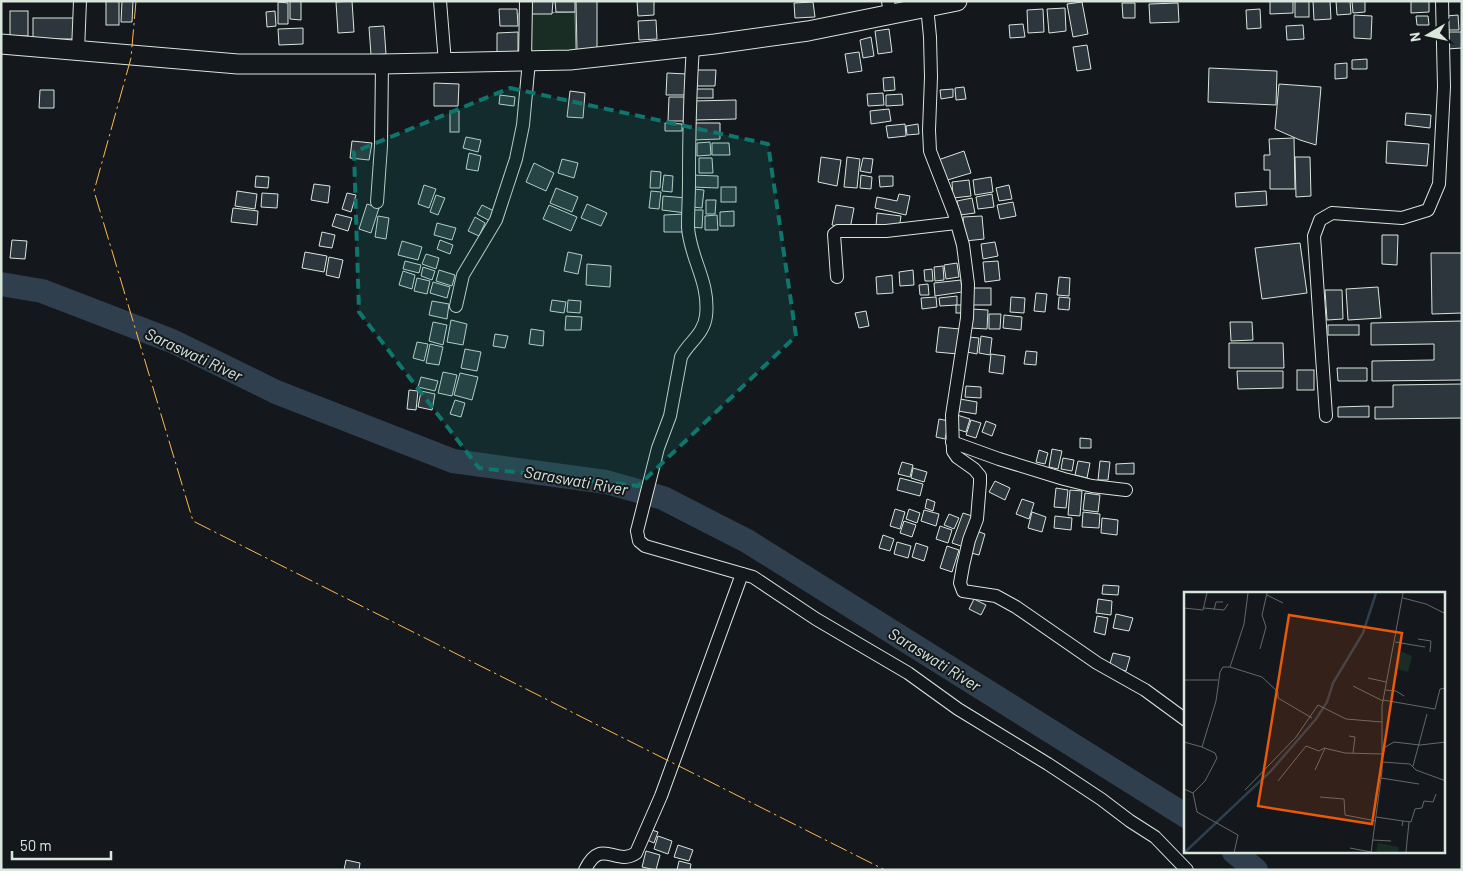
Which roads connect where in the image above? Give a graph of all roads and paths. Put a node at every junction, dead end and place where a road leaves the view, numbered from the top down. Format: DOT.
graph roads {
  1 [pos="80,1"];
  2 [pos="440,1"];
  3 [pos="526,1"];
  4 [pos="957,1"];
  5 [pos="1442,1"];
  6 [pos="927,6"];
  7 [pos="889,8"];
  8 [pos="1,44"];
  9 [pos="693,47"];
  10 [pos="78,51"];
  11 [pos="527,61"];
  12 [pos="445,63"];
  13 [pos="382,64"];
  14 [pos="377,202"];
  15 [pos="956,223"];
  16 [pos="837,277"];
  17 [pos="456,306"];
  18 [pos="1326,416"];
  19 [pos="952,442"];
  20 [pos="1126,490"];
  21 [pos="742,574"];
  22 [pos="1184,719"];
  23 [pos="585,870"];
  24 [pos="1187,870"];
  1 -- 10 [label="street"];
  2 -- 12 [label="street"];
  3 -- 11 [label="street"];
  4 -- 6 [label="main road"];
  5 -- 18 [label="street"];
  6 -- 7 [label="main road"];
  6 -- 15 [label="street"];
  7 -- 9 [label="main road"];
  8 -- 10 [label="main road"];
  9 -- 11 [label="main road"];
  9 -- 21 [label="street"];
  10 -- 13 [label="main road"];
  11 -- 12 [label="main road"];
  11 -- 17 [label="street"];
  12 -- 13 [label="main road"];
  13 -- 14 [label="street"];
  15 -- 16 [label="street"];
  15 -- 19 [label="street"];
  19 -- 20 [label="street"];
  19 -- 22 [label="street"];
  21 -- 23 [label="street"];
  21 -- 24 [label="street"];
}
